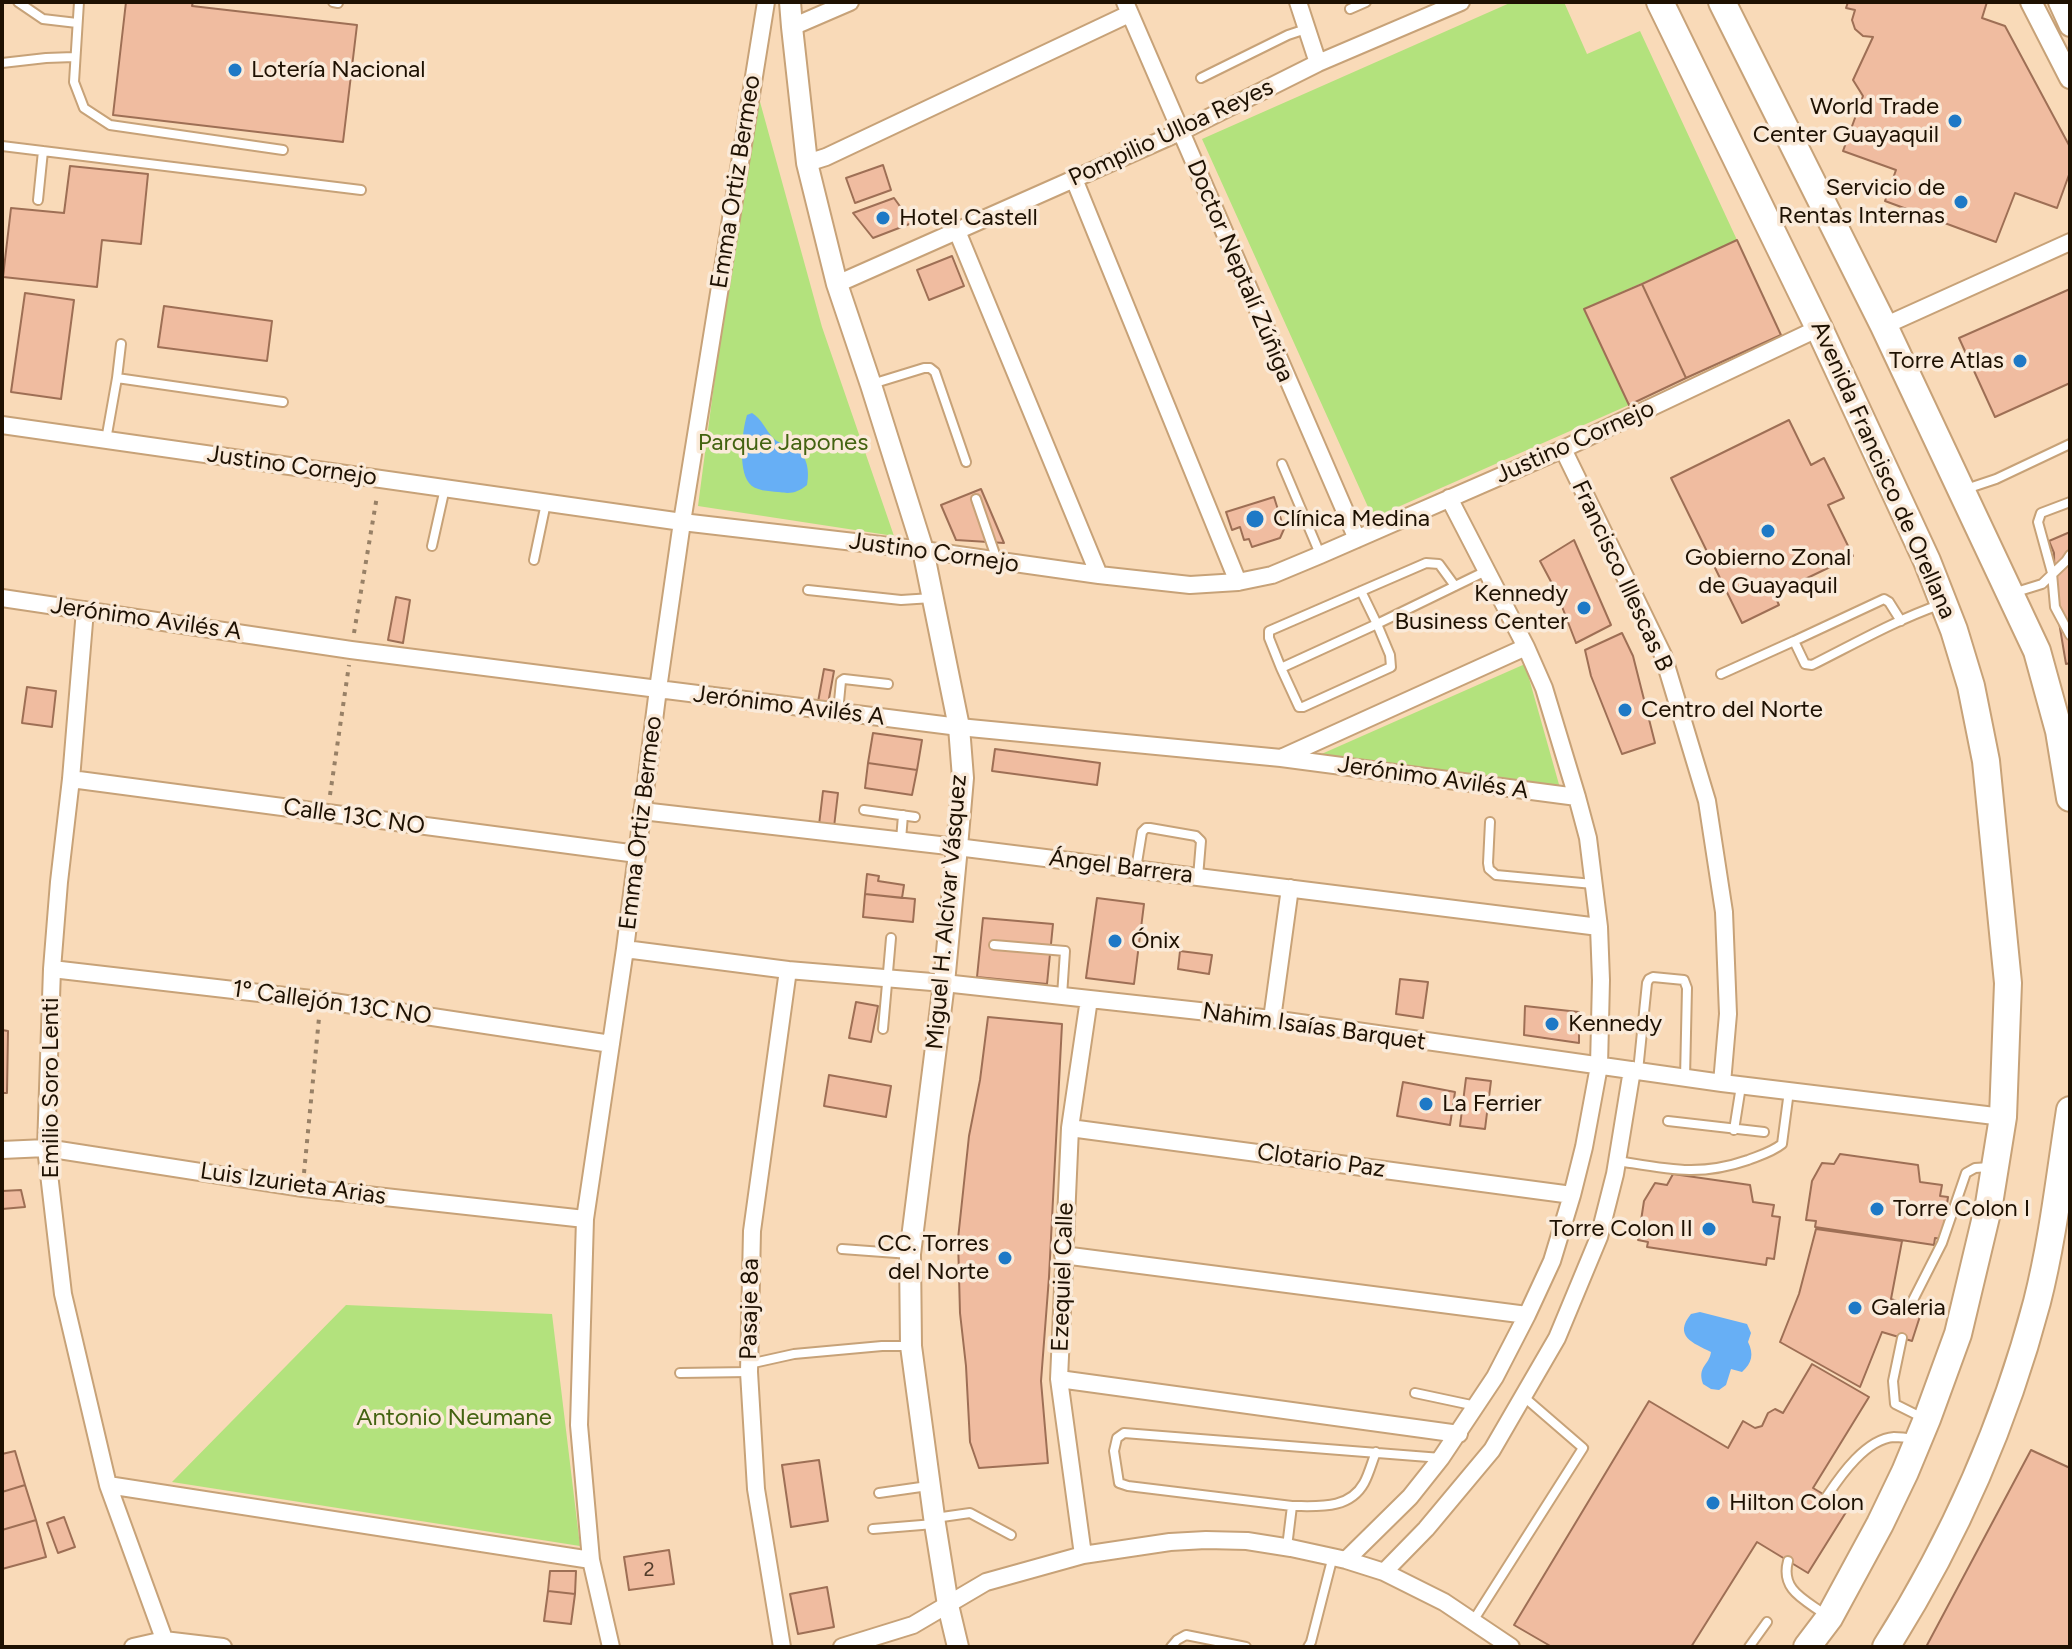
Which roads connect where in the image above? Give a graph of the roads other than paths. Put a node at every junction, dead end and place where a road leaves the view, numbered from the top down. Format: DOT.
graph roads {
  1 [pos="18,2"];
  2 [pos="79,2"];
  3 [pos="766,2"];
  4 [pos="790,2"];
  5 [pos="850,2"];
  6 [pos="1298,2"];
  7 [pos="1366,2"];
  8 [pos="1461,2"];
  9 [pos="1660,2"];
  10 [pos="1722,2"];
  11 [pos="2031,2"];
  12 [pos="2059,2"];
  13 [pos="1434,7"];
  14 [pos="1127,8"];
  15 [pos="1350,9"];
  16 [pos="77,23"];
  17 [pos="2070,25"];
  18 [pos="792,27"];
  19 [pos="1307,29"];
  20 [pos="74,57"];
  21 [pos="2,63"];
  22 [pos="1318,63"];
  23 [pos="1201,78"];
  24 [pos="2070,78"];
  25 [pos="1180,132"];
  26 [pos="2,146"];
  27 [pos="283,150"];
  28 [pos="43,151"];
  29 [pos="807,163"];
  30 [pos="1074,179"];
  31 [pos="361,190"];
  32 [pos="38,200"];
  33 [pos="957,231"];
  34 [pos="2070,242"];
  35 [pos="837,284"];
  36 [pos="1884,326"];
  37 [pos="1819,328"];
  38 [pos="121,344"];
  39 [pos="117,378"];
  40 [pos="871,385"];
  41 [pos="283,402"];
  42 [pos="2,425"];
  43 [pos="106,440"];
  44 [pos="2070,444"];
  45 [pos="1563,449"];
  46 [pos="966,462"];
  47 [pos="1282,464"];
  48 [pos="445,487"];
  49 [pos="1962,491"];
  50 [pos="1449,498"];
  51 [pos="976,499"];
  52 [pos="547,502"];
  53 [pos="2070,502"];
  54 [pos="682,522"];
  55 [pos="1357,539"];
  56 [pos="432,546"];
  57 [pos="923,550"];
  58 [pos="1320,555"];
  59 [pos="2070,555"];
  60 [pos="534,560"];
  61 [pos="997,561"];
  62 [pos="1486,571"];
  63 [pos="2052,573"];
  64 [pos="1099,575"];
  65 [pos="1238,582"];
  66 [pos="1455,586"];
  67 [pos="808,590"];
  68 [pos="1361,591"];
  69 [pos="2010,594"];
  70 [pos="2,598"];
  71 [pos="933,598"];
  72 [pos="1944,603"];
  73 [pos="85,610"];
  74 [pos="1901,621"];
  75 [pos="1377,624"];
  76 [pos="2070,635"];
  77 [pos="1794,641"];
  78 [pos="1526,647"];
  79 [pos="1281,668"];
  80 [pos="1721,674"];
  81 [pos="888,684"];
  82 [pos="658,689"];
  83 [pos="838,712"];
  84 [pos="959,727"];
  85 [pos="1281,758"];
  86 [pos="71,779"];
  87 [pos="1577,797"];
  88 [pos="2070,798"];
  89 [pos="864,810"];
  90 [pos="642,811"];
  91 [pos="903,815"];
  92 [pos="915,817"];
  93 [pos="1490,822"];
  94 [pos="901,840"];
  95 [pos="957,847"];
  96 [pos="637,854"];
  97 [pos="1136,869"];
  98 [pos="1198,877"];
  99 [pos="1594,884"];
  100 [pos="1290,888"];
  101 [pos="1599,927"];
  102 [pos="891,938"];
  103 [pos="994,945"];
  104 [pos="625,949"];
  105 [pos="52,969"];
  106 [pos="788,970"];
  107 [pos="889,978"];
  108 [pos="944,983"];
  109 [pos="1062,996"];
  110 [pos="1089,999"];
  111 [pos="1272,1019"];
  112 [pos="883,1029"];
  113 [pos="611,1044"];
  114 [pos="1599,1066"];
  115 [pos="1635,1071"];
  116 [pos="1685,1078"];
  117 [pos="1722,1083"];
  118 [pos="1741,1085"];
  119 [pos="1789,1091"];
  120 [pos="2003,1117"];
  121 [pos="1668,1121"];
  122 [pos="2069,1122"];
  123 [pos="1070,1128"];
  124 [pos="1734,1130"];
  125 [pos="1764,1132"];
  126 [pos="46,1148"];
  127 [pos="2,1150"];
  128 [pos="1617,1161"];
  129 [pos="1995,1167"];
  130 [pos="1572,1195"];
  131 [pos="585,1219"];
  132 [pos="842,1249"];
  133 [pos="910,1254"];
  134 [pos="1063,1255"];
  135 [pos="1910,1306"];
  136 [pos="1527,1315"];
  137 [pos="1902,1338"];
  138 [pos="911,1346"];
  139 [pos="749,1368"];
  140 [pos="680,1373"];
  141 [pos="1059,1379"];
  142 [pos="1415,1393"];
  143 [pos="1524,1397"];
  144 [pos="1476,1406"];
  145 [pos="1923,1429"];
  146 [pos="1459,1434"];
  147 [pos="1376,1452"];
  148 [pos="1441,1458"];
  149 [pos="108,1485"];
  150 [pos="929,1486"];
  151 [pos="879,1493"];
  152 [pos="1827,1496"];
  153 [pos="1292,1506"];
  154 [pos="934,1521"];
  155 [pos="873,1529"];
  156 [pos="1011,1535"];
  157 [pos="1287,1547"];
  158 [pos="1083,1555"];
  159 [pos="1340,1558"];
  160 [pos="591,1560"];
  161 [pos="1788,1561"];
  162 [pos="1384,1572"];
  163 [pos="948,1605"];
  164 [pos="1829,1618"];
  165 [pos="1473,1621"];
  166 [pos="1767,1622"];
  167 [pos="165,1643"];
  168 [pos="133,1647"];
  169 [pos="223,1647"];
  170 [pos="611,1647"];
  171 [pos="782,1647"];
  172 [pos="842,1647"];
  173 [pos="958,1647"];
  174 [pos="1171,1647"];
  175 [pos="1246,1647"];
  176 [pos="1308,1647"];
  177 [pos="1511,1647"];
  178 [pos="1749,1647"];
  179 [pos="1807,1647"];
  180 [pos="1817,1647"];
  181 [pos="1886,1647"];
  1 -- 16 [label="lane"];
  2 -- 16 [label="lane"];
  3 -- 54 [label="street, Emma Ortiz Bermeo"];
  4 -- 18 [label="street, Miguel H. Alcívar Vásquez"];
  5 -- 18 [label="street"];
  6 -- 19 [label="street"];
  7 -- 15 [label="lane"];
  8 -- 13 [label="street, Pompilio Ulloa Reyes"];
  9 -- 37 [label="main road, Avenida Francisco de Orellana"];
  10 -- 36 [label="main road"];
  11 -- 24 [label="street"];
  12 -- 17 [label="street"];
  13 -- 22 [label="street, Pompilio Ulloa Reyes"];
  14 -- 25 [label="street, Doctor Neptalí Zúñiga"];
  14 -- 29 [label="street"];
  16 -- 20 [label="lane"];
  18 -- 29 [label="street, Miguel H. Alcívar Vásquez"];
  19 -- 22 [label="street"];
  19 -- 23 [label="lane"];
  20 -- 21 [label="lane"];
  20 -- 27 [label="lane"];
  22 -- 25 [label="street, Pompilio Ulloa Reyes"];
  25 -- 30 [label="street, Pompilio Ulloa Reyes"];
  25 -- 55 [label="street, Doctor Neptalí Zúñiga"];
  26 -- 28 [label="lane"];
  28 -- 31 [label="lane"];
  28 -- 32 [label="lane"];
  29 -- 35 [label="street, Miguel H. Alcívar Vásquez"];
  30 -- 33 [label="street, Pompilio Ulloa Reyes"];
  30 -- 65 [label="street"];
  33 -- 35 [label="street, Pompilio Ulloa Reyes"];
  33 -- 64 [label="street"];
  34 -- 36 [label="street"];
  35 -- 40 [label="street, Miguel H. Alcívar Vásquez"];
  36 -- 49 [label="main road"];
  37 -- 45 [label="street, Justino Cornejo"];
  37 -- 72 [label="main road, Avenida Francisco de Orellana"];
  38 -- 39 [label="lane"];
  39 -- 41 [label="lane"];
  39 -- 43 [label="lane"];
  40 -- 46 [label="lane"];
  40 -- 57 [label="street, Miguel H. Alcívar Vásquez"];
  42 -- 43 [label="street, Justino Cornejo"];
  43 -- 48 [label="street, Justino Cornejo"];
  44 -- 49 [label="lane"];
  45 -- 50 [label="street, Justino Cornejo"];
  45 -- 117 [label="street, Francisco Illescas B"];
  47 -- 58 [label="lane"];
  48 -- 52 [label="street, Justino Cornejo"];
  48 -- 56 [label="lane"];
  49 -- 69 [label="main road"];
  50 -- 55 [label="street, Justino Cornejo"];
  50 -- 62 [label="street"];
  51 -- 61 [label="lane"];
  52 -- 54 [label="street, Justino Cornejo"];
  52 -- 60 [label="lane"];
  53 -- 63 [label="lane"];
  54 -- 57 [label="street, Justino Cornejo"];
  54 -- 82 [label="street, Emma Ortiz Bermeo"];
  55 -- 58 [label="street, Justino Cornejo"];
  57 -- 61 [label="street, Justino Cornejo"];
  57 -- 71 [label="street, Miguel H. Alcívar Vásquez"];
  58 -- 65 [label="street, Justino Cornejo"];
  59 -- 63 [label="lane"];
  61 -- 64 [label="street, Justino Cornejo"];
  62 -- 66 [label="lane"];
  62 -- 78 [label="street"];
  63 -- 69 [label="lane"];
  63 -- 76 [label="lane"];
  64 -- 65 [label="street, Justino Cornejo"];
  66 -- 68 [label="lane"];
  66 -- 75 [label="lane"];
  67 -- 71 [label="lane"];
  68 -- 75 [label="lane"];
  68 -- 79 [label="lane"];
  69 -- 88 [label="main road"];
  70 -- 73 [label="street, Jerónimo Avilés A"];
  71 -- 84 [label="street, Miguel H. Alcívar Vásquez"];
  72 -- 74 [label="lane"];
  72 -- 120 [label="main road, Avenida Francisco de Orellana"];
  73 -- 82 [label="street, Jerónimo Avilés A"];
  73 -- 86 [label="street, Emilio Soro Lenti"];
  74 -- 77 [label="lane"];
  74 -- 77 [label="lane"];
  75 -- 79 [label="lane"];
  75 -- 79 [label="lane"];
  77 -- 80 [label="lane"];
  78 -- 85 [label="street"];
  78 -- 87 [label="street"];
  81 -- 83 [label="lane"];
  82 -- 83 [label="street, Jerónimo Avilés A"];
  82 -- 90 [label="street, Emma Ortiz Bermeo"];
  83 -- 84 [label="street, Jerónimo Avilés A"];
  84 -- 85 [label="street, Jerónimo Avilés A"];
  84 -- 95 [label="street, Miguel H. Alcívar Vásquez"];
  85 -- 87 [label="street, Jerónimo Avilés A"];
  86 -- 96 [label="street, Calle 13C NO"];
  86 -- 105 [label="street, Emilio Soro Lenti"];
  87 -- 99 [label="street"];
  89 -- 91 [label="lane"];
  90 -- 94 [label="street, Ángel Barrera"];
  90 -- 96 [label="street, Emma Ortiz Bermeo"];
  91 -- 92 [label="lane"];
  91 -- 94 [label="lane"];
  93 -- 99 [label="lane"];
  94 -- 95 [label="street, Ángel Barrera"];
  95 -- 97 [label="street, Ángel Barrera"];
  95 -- 108 [label="street, Miguel H. Alcívar Vásquez"];
  96 -- 104 [label="street, Emma Ortiz Bermeo"];
  97 -- 98 [label="street, Ángel Barrera"];
  97 -- 98 [label="lane"];
  98 -- 100 [label="street, Ángel Barrera"];
  99 -- 101 [label="street"];
  100 -- 101 [label="street, Ángel Barrera"];
  100 -- 111 [label="street"];
  101 -- 114 [label="street"];
  102 -- 107 [label="lane"];
  103 -- 109 [label="lane"];
  104 -- 106 [label="street, Nahim Isaías Barquet"];
  104 -- 113 [label="street, Emma Ortiz Bermeo"];
  105 -- 113 [label="street, 1º Callejón 13C NO"];
  105 -- 126 [label="street, Emilio Soro Lenti"];
  106 -- 107 [label="street, Nahim Isaías Barquet"];
  106 -- 139 [label="street, Pasaje 8a"];
  107 -- 108 [label="street, Nahim Isaías Barquet"];
  107 -- 112 [label="lane"];
  108 -- 109 [label="street, Nahim Isaías Barquet"];
  108 -- 133 [label="street, Miguel H. Alcívar Vásquez"];
  109 -- 110 [label="street, Nahim Isaías Barquet"];
  110 -- 111 [label="street, Nahim Isaías Barquet"];
  110 -- 123 [label="street, Ezequiel Calle"];
  111 -- 114 [label="street, Nahim Isaías Barquet"];
  113 -- 131 [label="street, Emma Ortiz Bermeo"];
  114 -- 115 [label="street, Nahim Isaías Barquet"];
  114 -- 130 [label="street"];
  115 -- 116 [label="street, Nahim Isaías Barquet"];
  115 -- 116 [label="lane"];
  115 -- 128 [label="street"];
  116 -- 117 [label="street, Nahim Isaías Barquet"];
  117 -- 118 [label="street, Nahim Isaías Barquet"];
  118 -- 119 [label="street, Nahim Isaías Barquet"];
  118 -- 124 [label="lane"];
  119 -- 120 [label="street, Nahim Isaías Barquet"];
  119 -- 128 [label="lane"];
  120 -- 129 [label="main road, Avenida Francisco de Orellana"];
  121 -- 124 [label="lane"];
  122 -- 181 [label="main road"];
  123 -- 130 [label="street, Clotario Paz"];
  123 -- 134 [label="street, Ezequiel Calle"];
  124 -- 125 [label="lane"];
  126 -- 127 [label="street, Luis Izurieta Arias"];
  126 -- 131 [label="street, Luis Izurieta Arias"];
  126 -- 149 [label="street, Emilio Soro Lenti"];
  128 -- 143 [label="street"];
  129 -- 135 [label="lane"];
  129 -- 145 [label="main road, Avenida Francisco de Orellana"];
  130 -- 136 [label="street"];
  131 -- 160 [label="street, Emma Ortiz Bermeo"];
  132 -- 133 [label="lane"];
  133 -- 138 [label="street, Miguel H. Alcívar Vásquez"];
  134 -- 136 [label="street"];
  134 -- 141 [label="street, Ezequiel Calle"];
  136 -- 144 [label="street"];
  137 -- 145 [label="lane"];
  138 -- 139 [label="lane"];
  138 -- 150 [label="street, Miguel H. Alcívar Vásquez"];
  139 -- 140 [label="lane"];
  139 -- 171 [label="street, Pasaje 8a"];
  141 -- 146 [label="street"];
  141 -- 158 [label="street, Ezequiel Calle"];
  142 -- 144 [label="lane"];
  143 -- 162 [label="street"];
  143 -- 165 [label="lane"];
  144 -- 146 [label="street"];
  145 -- 152 [label="lane"];
  145 -- 164 [label="main road, Avenida Francisco de Orellana"];
  146 -- 148 [label="street"];
  147 -- 148 [label="lane"];
  147 -- 153 [label="lane"];
  147 -- 153 [label="lane"];
  148 -- 159 [label="street"];
  149 -- 160 [label="street"];
  149 -- 167 [label="street, Emilio Soro Lenti"];
  150 -- 151 [label="lane"];
  150 -- 154 [label="street, Miguel H. Alcívar Vásquez"];
  153 -- 157 [label="lane"];
  154 -- 155 [label="lane"];
  154 -- 156 [label="lane"];
  154 -- 163 [label="street, Miguel H. Alcívar Vásquez"];
  157 -- 158 [label="street"];
  157 -- 159 [label="street"];
  158 -- 163 [label="street"];
  159 -- 162 [label="street"];
  159 -- 176 [label="lane"];
  160 -- 170 [label="street, Emma Ortiz Bermeo"];
  161 -- 164 [label="lane"];
  162 -- 165 [label="street"];
  163 -- 172 [label="street"];
  163 -- 173 [label="street, Miguel H. Alcívar Vásquez"];
  164 -- 179 [label="main road, Avenida Francisco de Orellana"];
  164 -- 180 [label="main road"];
  165 -- 177 [label="street"];
  166 -- 178 [label="lane"];
  167 -- 168 [label="street"];
  167 -- 169 [label="street"];
  174 -- 175 [label="lane"];
}
